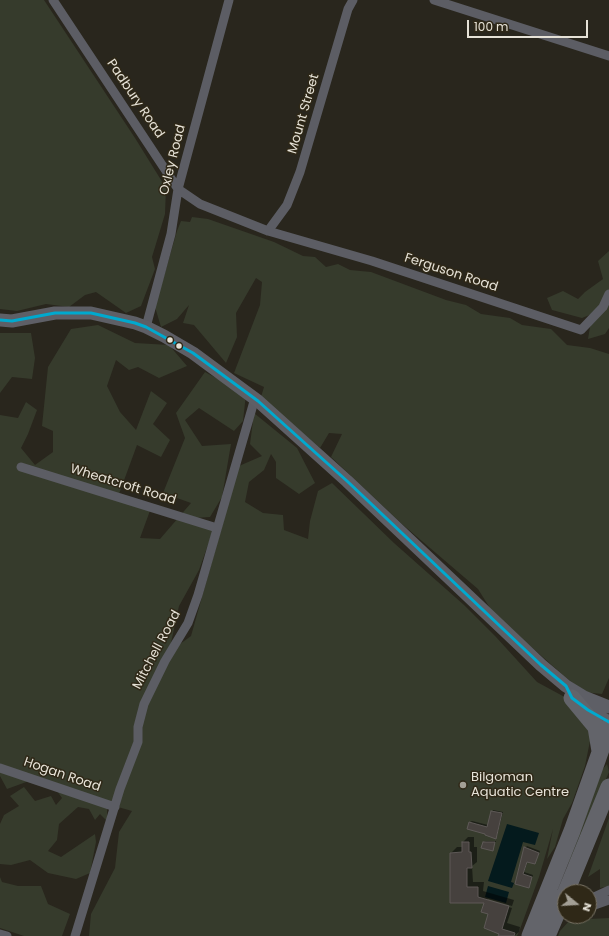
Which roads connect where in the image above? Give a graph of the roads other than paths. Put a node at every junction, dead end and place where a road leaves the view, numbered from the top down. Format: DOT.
graph roads {
  1 [pos="53,0"];
  2 [pos="229,0"];
  3 [pos="353,0"];
  4 [pos="434,0"];
  5 [pos="609,55"];
  6 [pos="178,189"];
  7 [pos="268,231"];
  8 [pos="609,294"];
  9 [pos="0,320"];
  10 [pos="146,327"];
  11 [pos="255,398"];
  12 [pos="21,467"];
  13 [pos="217,528"];
  14 [pos="569,692"];
  15 [pos="609,708"];
  16 [pos="609,722"];
  17 [pos="609,727"];
  18 [pos="600,753"];
  19 [pos="0,768"];
  20 [pos="609,787"];
  21 [pos="115,807"];
  22 [pos="570,884"];
  23 [pos="549,886"];
  24 [pos="557,890"];
  25 [pos="557,890"];
  26 [pos="609,890"];
  27 [pos="597,896"];
  28 [pos="609,900"];
  29 [pos="597,904"];
  30 [pos="557,914"];
  31 [pos="0,934"];
  32 [pos="7,936"];
  33 [pos="75,936"];
  34 [pos="530,936"];
  35 [pos="547,936"];
  1 -- 6 [label="street, Padbury Road"];
  2 -- 6 [label="street, Oxley Road"];
  3 -- 7 [label="street, Mount Street"];
  4 -- 5 [label="street"];
  6 -- 7 [label="street, Padbury Road"];
  6 -- 10 [label="street, Oxley Road"];
  7 -- 8 [label="street, Ferguson Road"];
  9 -- 10 [label="street"];
  10 -- 11 [label="street"];
  11 -- 13 [label="street, Mitchell Road"];
  11 -- 14 [label="street"];
  12 -- 13 [label="street, Wheatcroft Road"];
  13 -- 21 [label="street, Mitchell Road"];
  14 -- 15 [label="street"];
  14 -- 16 [label="street"];
  14 -- 18 [label="highway"];
  17 -- 18 [label="highway"];
  18 -- 23 [label="highway"];
  19 -- 21 [label="street, Hogan Road"];
  20 -- 22 [label="highway"];
  21 -- 33 [label="street, Mitchell Road"];
  23 -- 24 [label="street"];
  23 -- 25 [label="street"];
  23 -- 34 [label="highway"];
  26 -- 27 [label="street"];
  28 -- 29 [label="street"];
  30 -- 35 [label="highway"];
  31 -- 32 [label="street"];
}
